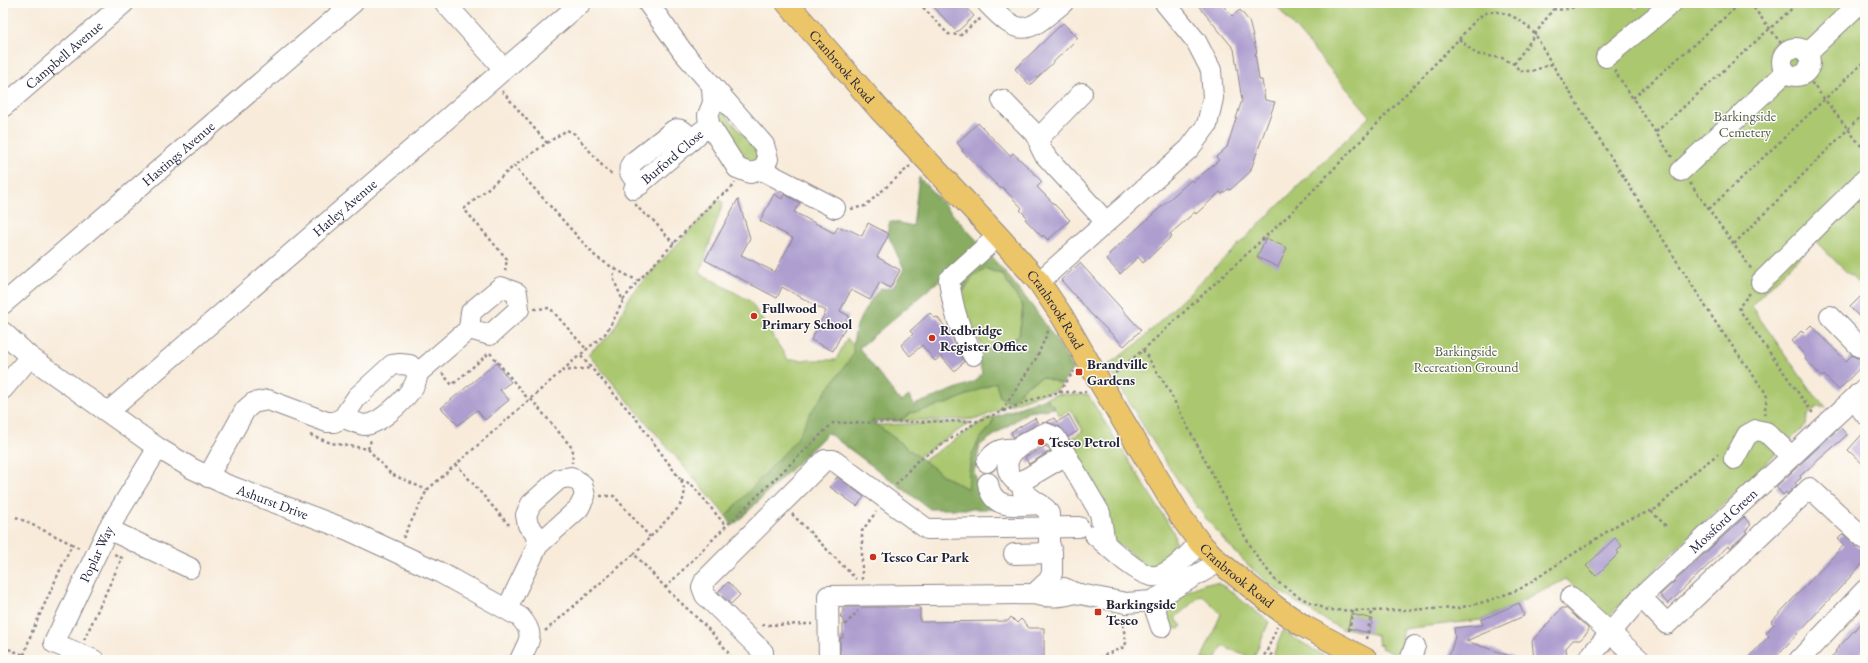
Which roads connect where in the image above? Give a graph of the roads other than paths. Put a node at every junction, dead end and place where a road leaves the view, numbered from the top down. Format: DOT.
graph roads {
  1 [pos="124,3"];
  2 [pos="353,3"];
  3 [pos="444,3"];
  4 [pos="581,3"];
  5 [pos="648,3"];
  6 [pos="787,3"];
  7 [pos="1063,3"];
  8 [pos="1165,3"];
  9 [pos="1672,3"];
  10 [pos="1860,3"];
  11 [pos="990,6"];
  12 [pos="1807,53"];
  13 [pos="1606,58"];
  14 [pos="1795,73"];
  15 [pos="498,75"];
  16 [pos="712,87"];
  17 [pos="1082,93"];
  18 [pos="1002,100"];
  19 [pos="3,107"];
  20 [pos="709,124"];
  21 [pos="1039,138"];
  22 [pos="762,170"];
  23 [pos="1681,171"];
  24 [pos="1865,179"];
  25 [pos="637,187"];
  26 [pos="835,208"];
  27 [pos="1106,222"];
  28 [pos="998,236"];
  29 [pos="1039,282"];
  30 [pos="1761,282"];
  31 [pos="3,304"];
  32 [pos="1830,316"];
  33 [pos="469,330"];
  34 [pos="3,332"];
  35 [pos="1860,347"];
  36 [pos="973,355"];
  37 [pos="30,357"];
  38 [pos="425,367"];
  39 [pos="3,389"];
  40 [pos="1862,391"];
  41 [pos="110,413"];
  42 [pos="1865,414"];
  43 [pos="343,418"];
  44 [pos="158,448"];
  45 [pos="1015,450"];
  46 [pos="1727,456"];
  47 [pos="1791,456"];
  48 [pos="1069,460"];
  49 [pos="987,462"];
  50 [pos="208,477"];
  51 [pos="988,483"];
  52 [pos="1022,485"];
  53 [pos="1040,504"];
  54 [pos="1049,527"];
  55 [pos="1079,527"];
  56 [pos="108,529"];
  57 [pos="1865,539"];
  58 [pos="1105,543"];
  59 [pos="1200,543"];
  60 [pos="538,545"];
  61 [pos="1014,554"];
  62 [pos="1052,554"];
  63 [pos="1219,562"];
  64 [pos="190,568"];
  65 [pos="1052,573"];
  66 [pos="1155,576"];
  67 [pos="1865,590"];
  68 [pos="1075,593"];
  69 [pos="1034,594"];
  70 [pos="1571,597"];
  71 [pos="1641,597"];
  72 [pos="1159,598"];
  73 [pos="507,609"];
  74 [pos="1161,627"];
  75 [pos="1611,633"];
  76 [pos="86,657"];
  77 [pos="1364,659"];
  78 [pos="1591,659"];
  79 [pos="520,660"];
  80 [pos="763,660"];
  81 [pos="829,660"];
  82 [pos="1640,660"];
  83 [pos="1800,660"];
  1 -- 19 [label="street, Campbell Avenue"];
  2 -- 31 [label="street, Hastings Avenue"];
  3 -- 15 [label="street"];
  4 -- 15 [label="street, Hatley Avenue"];
  5 -- 16 [label="street"];
  6 -- 28 [label="main road, Cranbrook Road"];
  7 -- 11 [label="street"];
  8 -- 27 [label="street"];
  9 -- 13 [label="street"];
  10 -- 12 [label="street"];
  12 -- 14 [label="street"];
  12 -- 14 [label="street"];
  14 -- 23 [label="street"];
  15 -- 41 [label="street, Hatley Avenue"];
  16 -- 20 [label="street, Burford Close"];
  16 -- 22 [label="street"];
  17 -- 21 [label="street"];
  18 -- 21 [label="street"];
  20 -- 22 [label="street, Burford Close"];
  20 -- 25 [label="street, Burford Close"];
  21 -- 27 [label="street"];
  22 -- 26 [label="street"];
  24 -- 30 [label="street"];
  27 -- 29 [label="street"];
  28 -- 29 [label="main road, Cranbrook Road"];
  28 -- 36 [label="street"];
  29 -- 59 [label="main road, Cranbrook Road"];
  32 -- 35 [label="street"];
  33 -- 33 [label="street"];
  33 -- 38 [label="street"];
  34 -- 37 [label="street, Ashurst Drive"];
  37 -- 39 [label="street"];
  37 -- 41 [label="street, Ashurst Drive"];
  38 -- 43 [label="street"];
  38 -- 43 [label="street"];
  40 -- 42 [label="street"];
  40 -- 47 [label="street, Mossford Green"];
  41 -- 44 [label="street, Ashurst Drive"];
  43 -- 50 [label="street"];
  44 -- 50 [label="street, Ashurst Drive"];
  44 -- 56 [label="street, Poplar Way"];
  45 -- 48 [label="street"];
  45 -- 49 [label="street"];
  45 -- 52 [label="street"];
  46 -- 47 [label="street"];
  47 -- 71 [label="street, Mossford Green"];
  48 -- 52 [label="street"];
  48 -- 58 [label="street"];
  50 -- 73 [label="street, Ashurst Drive"];
  51 -- 53 [label="street"];
  52 -- 53 [label="street"];
  53 -- 54 [label="street"];
  54 -- 55 [label="street"];
  54 -- 62 [label="street"];
  54 -- 80 [label="street"];
  55 -- 58 [label="street"];
  55 -- 62 [label="street"];
  56 -- 64 [label="street"];
  56 -- 76 [label="street, Poplar Way"];
  57 -- 71 [label="street"];
  58 -- 66 [label="street"];
  59 -- 63 [label="main road, Cranbrook Road"];
  59 -- 66 [label="street"];
  60 -- 60 [label="street"];
  60 -- 73 [label="street"];
  61 -- 62 [label="street"];
  62 -- 65 [label="street"];
  63 -- 72 [label="street"];
  63 -- 77 [label="main road, Cranbrook Road"];
  65 -- 68 [label="street"];
  65 -- 69 [label="street"];
  66 -- 72 [label="street"];
  67 -- 83 [label="street"];
  68 -- 69 [label="street"];
  68 -- 72 [label="street"];
  69 -- 81 [label="street"];
  70 -- 75 [label="street"];
  71 -- 75 [label="street, Mossford Green"];
  72 -- 74 [label="street"];
  73 -- 79 [label="street, Ashurst Drive"];
  75 -- 78 [label="street, Mossford Green"];
  75 -- 82 [label="street"];
}
